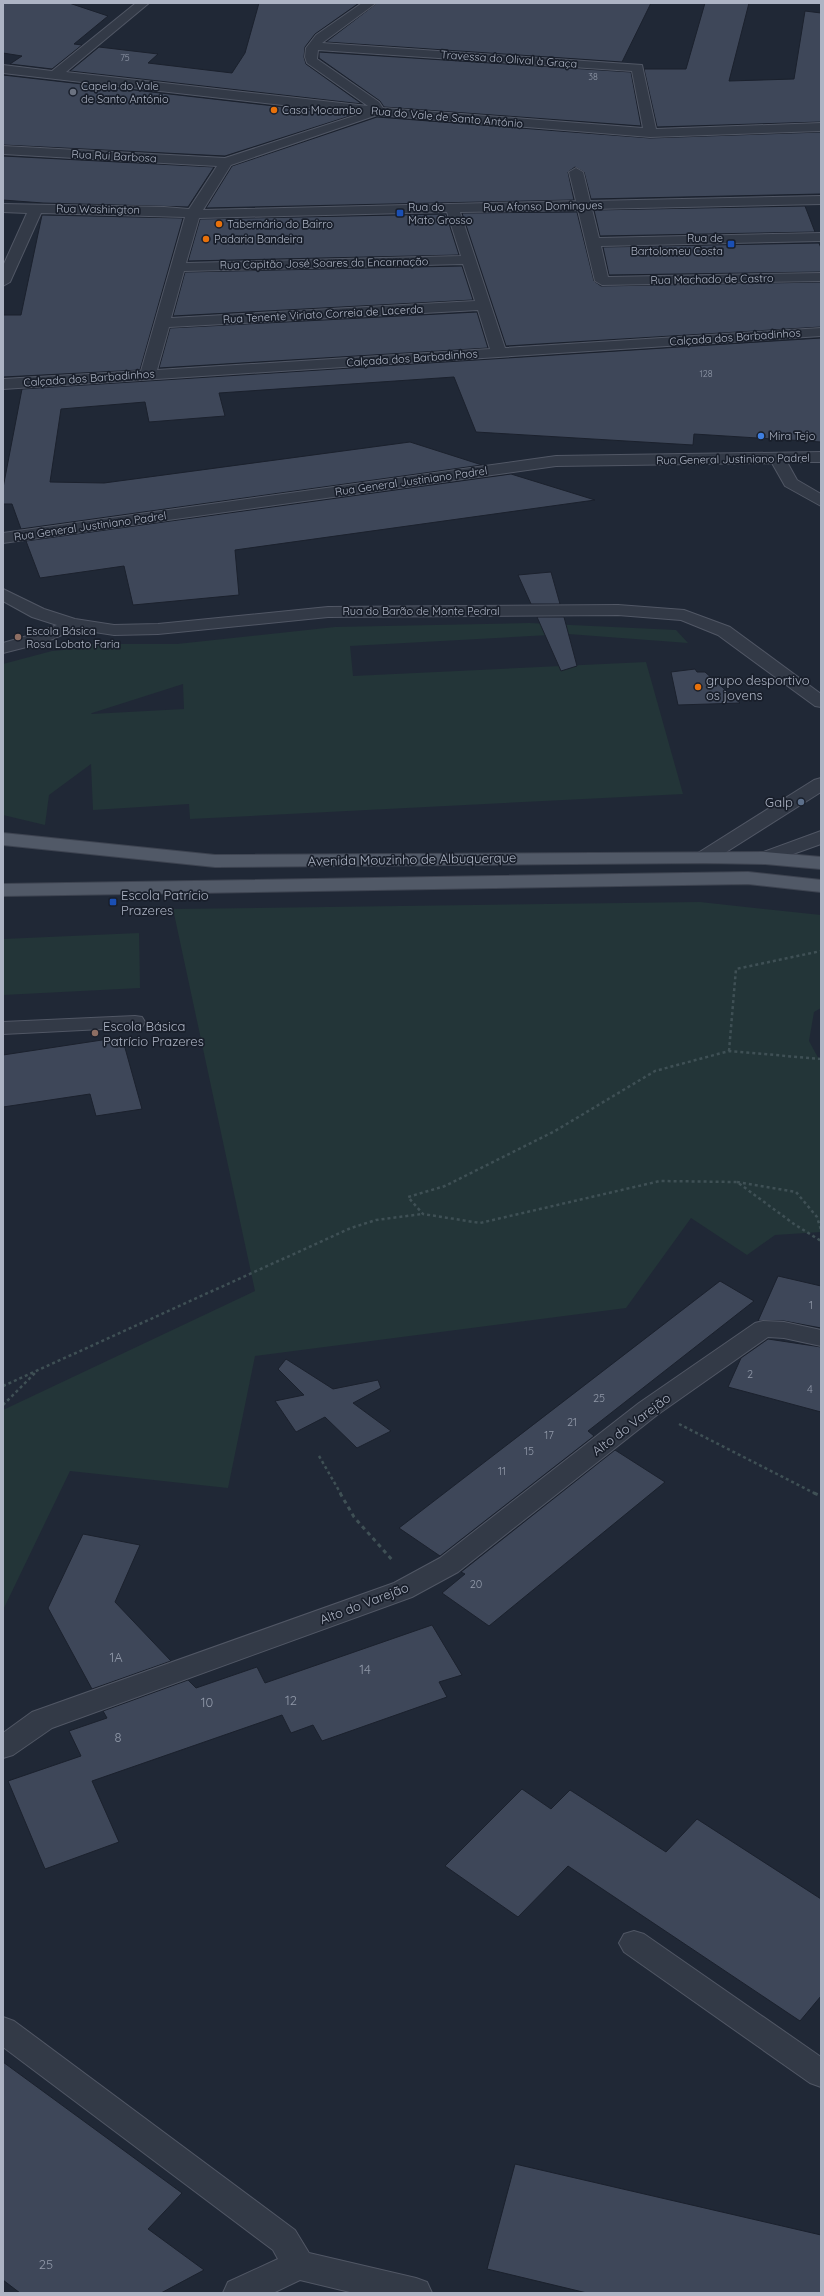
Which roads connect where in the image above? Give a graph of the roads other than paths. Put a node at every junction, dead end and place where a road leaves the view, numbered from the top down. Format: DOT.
graph roads {
  1 [pos="143,3"];
  2 [pos="370,3"];
  3 [pos="314,46"];
  4 [pos="3,70"];
  5 [pos="55,75"];
  6 [pos="379,111"];
  7 [pos="821,127"];
  8 [pos="650,133"];
  9 [pos="3,150"];
  10 [pos="226,162"];
  11 [pos="576,172"];
  12 [pos="818,200"];
  13 [pos="582,205"];
  14 [pos="3,208"];
  15 [pos="36,208"];
  16 [pos="452,208"];
  17 [pos="193,214"];
  18 [pos="821,216"];
  19 [pos="821,237"];
  20 [pos="592,242"];
  21 [pos="469,260"];
  22 [pos="178,267"];
  23 [pos="821,277"];
  24 [pos="3,282"];
  25 [pos="484,305"];
  26 [pos="162,323"];
  27 [pos="821,332"];
  28 [pos="499,352"];
  29 [pos="148,374"];
  30 [pos="3,384"];
  31 [pos="821,457"];
  32 [pos="777,458"];
  33 [pos="821,501"];
  34 [pos="3,538"];
  35 [pos="3,594"];
  36 [pos="73,624"];
  37 [pos="3,648"];
  38 [pos="821,702"];
  39 [pos="821,784"];
  40 [pos="821,837"];
  41 [pos="3,840"];
  42 [pos="704,857"];
  43 [pos="765,858"];
  44 [pos="821,862"];
  45 [pos="821,886"];
  46 [pos="3,890"];
  47 [pos="135,1022"];
  48 [pos="3,1028"];
  49 [pos="821,1338"];
  50 [pos="3,1746"];
  51 [pos="634,1943"];
  52 [pos="3,2030"];
  53 [pos="821,2074"];
  54 [pos="299,2264"];
  55 [pos="239,2293"];
  56 [pos="416,2293"];
  1 -- 5 [label="street"];
  2 -- 3 [label="street"];
  3 -- 6 [label="street"];
  3 -- 8 [label="street, Travessa do Olival à Graça"];
  4 -- 5 [label="street, Rua do Vale de Santo António"];
  5 -- 6 [label="street, Rua do Vale de Santo António"];
  6 -- 8 [label="street, Rua do Vale de Santo António"];
  6 -- 10 [label="street"];
  7 -- 8 [label="street, Rua do Vale de Santo António"];
  9 -- 10 [label="street, Rua Rui Barbosa"];
  10 -- 17 [label="street"];
  11 -- 13 [label="street"];
  12 -- 13 [label="street, Rua Afonso Domingues"];
  12 -- 18 [label="street"];
  13 -- 16 [label="street, Rua Afonso Domingues"];
  13 -- 20 [label="street"];
  14 -- 15 [label="street, Rua Washington"];
  15 -- 17 [label="street, Rua Washington"];
  15 -- 24 [label="street"];
  16 -- 17 [label="street, Rua Afonso Domingues"];
  16 -- 21 [label="street"];
  17 -- 22 [label="street"];
  19 -- 20 [label="street"];
  20 -- 23 [label="street, Rua Machado de Castro"];
  21 -- 22 [label="street, Rua Capitão José Soares da Encarnação"];
  21 -- 25 [label="street"];
  22 -- 26 [label="street"];
  25 -- 26 [label="street, Rua Tenente Viriato Correia de Lacerda"];
  25 -- 28 [label="street"];
  26 -- 29 [label="street"];
  27 -- 28 [label="street, Calçada dos Barbadinhos"];
  28 -- 29 [label="street, Calçada dos Barbadinhos"];
  29 -- 30 [label="street, Calçada dos Barbadinhos"];
  31 -- 32 [label="street, Rua General Justiniano Padrel"];
  32 -- 33 [label="street"];
  32 -- 34 [label="street, Rua General Justiniano Padrel"];
  35 -- 36 [label="street, Rua do Barão de Monte Pedral"];
  36 -- 37 [label="street"];
  36 -- 38 [label="street, Rua do Barão de Monte Pedral"];
  39 -- 42 [label="street"];
  40 -- 43 [label="street"];
  41 -- 42 [label="main road, Avenida Mouzinho de Albuquerque"];
  42 -- 43 [label="main road, Avenida Mouzinho de Albuquerque"];
  43 -- 44 [label="main road, Avenida Mouzinho de Albuquerque"];
  45 -- 46 [label="main road, Avenida Mouzinho de Albuquerque"];
  47 -- 48 [label="street"];
  49 -- 50 [label="street, Alto do Varejão"];
  51 -- 53 [label="street"];
  52 -- 54 [label="street"];
  54 -- 55 [label="street"];
  54 -- 56 [label="street"];
}
